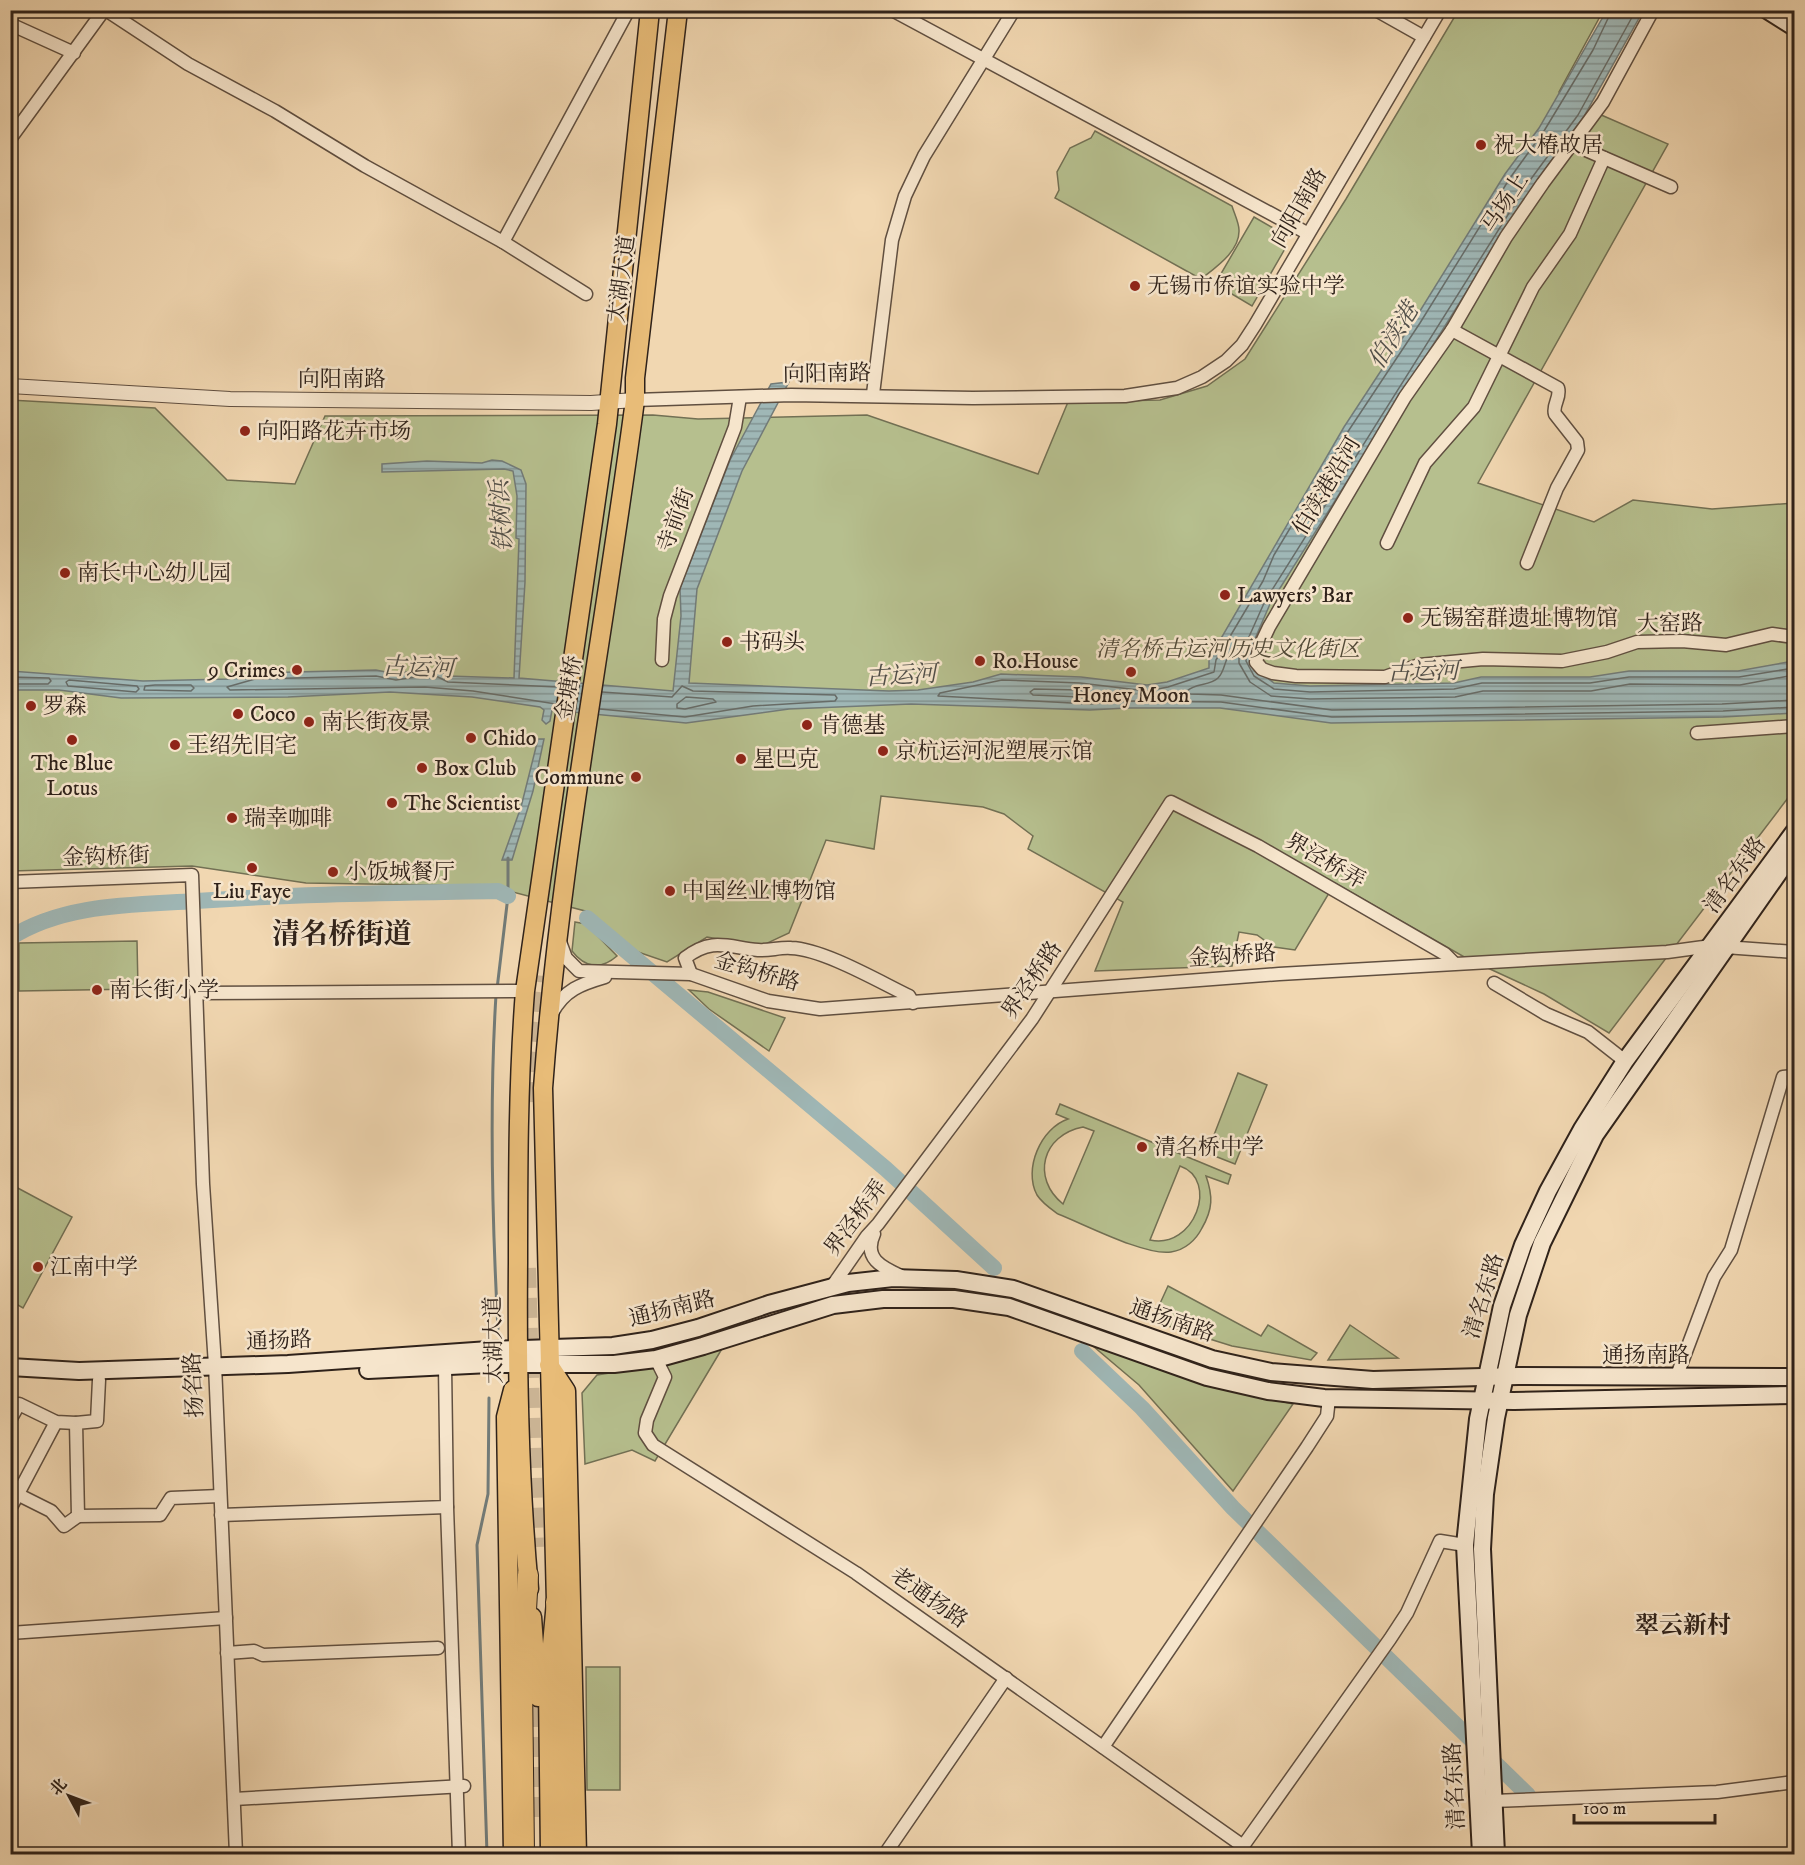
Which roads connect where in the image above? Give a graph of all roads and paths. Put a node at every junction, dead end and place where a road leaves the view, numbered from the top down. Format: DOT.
graph roads {
  1 [pos="105,10"];
  2 [pos="678,10"];
  3 [pos="892,10"];
  4 [pos="1014,10"];
  5 [pos="1376,10"];
  6 [pos="1440,10"];
  7 [pos="1653,10"];
  8 [pos="1767,10"];
  9 [pos="624,12"];
  10 [pos="650,15"];
  11 [pos="10,24"];
  12 [pos="1794,27"];
  13 [pos="1424,37"];
  14 [pos="74,53"];
  15 [pos="983,61"];
  16 [pos="1576,139"];
  17 [pos="10,140"];
  18 [pos="1605,158"];
  19 [pos="1671,187"];
  20 [pos="1308,232"];
  21 [pos="503,242"];
  22 [pos="586,294"];
  23 [pos="1452,330"];
  24 [pos="1500,355"];
  25 [pos="10,386"];
  26 [pos="873,394"];
  27 [pos="744,397"];
  28 [pos="635,400"];
  29 [pos="610,401"];
  30 [pos="1387,543"];
  31 [pos="614,553"];
  32 [pos="1527,562"];
  33 [pos="1794,637"];
  34 [pos="662,660"];
  35 [pos="1262,669"];
  36 [pos="1794,726"];
  37 [pos="1697,733"];
  38 [pos="1171,802"];
  39 [pos="1794,832"];
  40 [pos="1794,850"];
  41 [pos="10,882"];
  42 [pos="193,885"];
  43 [pos="558,936"];
  44 [pos="1711,946"];
  45 [pos="1729,946"];
  46 [pos="1794,952"];
  47 [pos="1454,963"];
  48 [pos="622,972"];
  49 [pos="691,974"];
  50 [pos="1494,983"];
  51 [pos="1052,990"];
  52 [pos="525,991"];
  53 [pos="196,993"];
  54 [pos="913,1003"];
  55 [pos="548,1022"];
  56 [pos="1625,1060"];
  57 [pos="1794,1076"];
  58 [pos="915,1173"];
  59 [pos="878,1224"];
  60 [pos="907,1278"];
  61 [pos="831,1288"];
  62 [pos="548,1356"];
  63 [pos="518,1357"];
  64 [pos="656,1359"];
  65 [pos="445,1366"];
  66 [pos="10,1367"];
  67 [pos="215,1370"];
  68 [pos="10,1377"];
  69 [pos="1486,1377"];
  70 [pos="1504,1377"];
  71 [pos="1794,1377"];
  72 [pos="1676,1378"];
  73 [pos="99,1380"];
  74 [pos="1794,1395"];
  75 [pos="1329,1398"];
  76 [pos="1482,1400"];
  77 [pos="1500,1401"];
  78 [pos="10,1420"];
  79 [pos="56,1422"];
  80 [pos="75,1423"];
  81 [pos="14,1493"];
  82 [pos="220,1496"];
  83 [pos="447,1507"];
  84 [pos="10,1509"];
  85 [pos="221,1515"];
  86 [pos="78,1516"];
  87 [pos="523,1542"];
  88 [pos="1465,1545"];
  89 [pos="528,1575"];
  90 [pos="556,1602"];
  91 [pos="226,1618"];
  92 [pos="10,1632"];
  93 [pos="509,1636"];
  94 [pos="438,1648"];
  95 [pos="227,1653"];
  96 [pos="1006,1678"];
  97 [pos="1103,1747"];
  98 [pos="1794,1782"];
  99 [pos="460,1786"];
  100 [pos="234,1799"];
  101 [pos="1493,1801"];
  102 [pos="1243,1850"];
  103 [pos="236,1854"];
  104 [pos="459,1854"];
  105 [pos="513,1854"];
  106 [pos="524,1854"];
  107 [pos="537,1854"];
  108 [pos="550,1854"];
  109 [pos="565,1854"];
  110 [pos="577,1854"];
  111 [pos="885,1854"];
  112 [pos="1481,1854"];
  113 [pos="1496,1854"];
  1 -- 14 [label="street"];
  1 -- 21 [label="street"];
  2 -- 28 [label="main road, 太湖大道"];
  3 -- 15 [label="street"];
  4 -- 15 [label="street"];
  5 -- 13 [label="street"];
  6 -- 13 [label="street, 向阳南路"];
  7 -- 16 [label="street, 马场上"];
  8 -- 12 [label="main road"];
  9 -- 10 [label="street"];
  9 -- 21 [label="street"];
  10 -- 29 [label="main road, 太湖大道"];
  11 -- 14 [label="street"];
  13 -- 20 [label="street, 向阳南路"];
  14 -- 17 [label="street"];
  15 -- 20 [label="street"];
  15 -- 26 [label="street"];
  16 -- 18 [label="street"];
  16 -- 23 [label="street, 马场上"];
  18 -- 19 [label="street"];
  18 -- 24 [label="street"];
  20 -- 26 [label="street, 向阳南路"];
  21 -- 22 [label="street"];
  23 -- 24 [label="street"];
  23 -- 35 [label="street, 伯渎港沿河"];
  24 -- 30 [label="street"];
  24 -- 32 [label="street"];
  25 -- 29 [label="street, 向阳南路"];
  26 -- 27 [label="street, 向阳南路"];
  27 -- 28 [label="street, 向阳南路"];
  27 -- 34 [label="street, 寺前街"];
  28 -- 29 [label="street, 向阳南路"];
  28 -- 31 [label="main road, 太湖大道"];
  29 -- 52 [label="main road, 太湖大道"];
  31 -- 43 [label="main road, 金塘桥"];
  33 -- 35 [label="street, 大窑路"];
  36 -- 37 [label="street"];
  38 -- 47 [label="street, 界泾桥弄"];
  38 -- 51 [label="street, 界泾桥路"];
  39 -- 44 [label="main road, 清名东路"];
  40 -- 45 [label="main road, 清名东路"];
  41 -- 42 [label="street, 金钩桥街"];
  42 -- 53 [label="street, 扬名路"];
  43 -- 48 [label="street, 金钩桥路"];
  43 -- 55 [label="main road"];
  44 -- 45 [label="street, 金钩桥路"];
  44 -- 47 [label="street, 金钩桥路"];
  44 -- 56 [label="main road, 清名东路"];
  45 -- 46 [label="street, 金钩桥路"];
  45 -- 70 [label="main road, 清名东路"];
  47 -- 51 [label="street, 金钩桥路"];
  48 -- 49 [label="street, 金钩桥路"];
  48 -- 55 [label="street"];
  49 -- 54 [label="street, 金钩桥路"];
  49 -- 54 [label="street"];
  50 -- 56 [label="street"];
  51 -- 54 [label="street, 金钩桥路"];
  51 -- 58 [label="street, 界泾桥路"];
  52 -- 53 [label="street"];
  52 -- 63 [label="main road, 太湖大道"];
  53 -- 67 [label="street, 扬名路"];
  55 -- 62 [label="main road"];
  56 -- 69 [label="main road, 清名东路"];
  57 -- 72 [label="street"];
  58 -- 59 [label="street, 界泾桥弄"];
  59 -- 60 [label="street"];
  59 -- 61 [label="street, 界泾桥弄"];
  60 -- 61 [label="main road, 通扬南路"];
  60 -- 69 [label="main road, 通扬南路"];
  61 -- 62 [label="main road, 通扬南路"];
  62 -- 63 [label="main road, 通扬路"];
  62 -- 64 [label="main road, 通扬南路"];
  62 -- 90 [label="main road"];
  62 -- 110 [label="main road"];
  63 -- 65 [label="main road, 通扬路"];
  63 -- 67 [label="main road, 通扬路"];
  63 -- 87 [label="main road, 太湖大道"];
  63 -- 93 [label="main road"];
  64 -- 75 [label="main road, 通扬南路"];
  64 -- 96 [label="street, 老通扬路"];
  65 -- 67 [label="main road, 通扬路"];
  65 -- 83 [label="street"];
  66 -- 67 [label="main road, 通扬路"];
  67 -- 73 [label="main road, 通扬路"];
  67 -- 82 [label="street, 扬名路"];
  68 -- 73 [label="main road, 通扬路"];
  69 -- 70 [label="main road, 通扬南路"];
  69 -- 76 [label="main road, 清名东路"];
  70 -- 72 [label="main road, 通扬南路"];
  70 -- 77 [label="main road, 清名东路"];
  71 -- 72 [label="main road, 通扬南路"];
  73 -- 80 [label="street"];
  74 -- 77 [label="main road, 通扬南路"];
  75 -- 76 [label="main road, 通扬南路"];
  75 -- 97 [label="street"];
  76 -- 77 [label="main road, 通扬南路"];
  76 -- 88 [label="main road, 清名东路"];
  77 -- 101 [label="main road, 清名东路"];
  78 -- 79 [label="street"];
  79 -- 80 [label="street"];
  79 -- 81 [label="street"];
  80 -- 86 [label="street"];
  81 -- 84 [label="street"];
  81 -- 86 [label="street"];
  82 -- 85 [label="street, 扬名路"];
  82 -- 86 [label="street"];
  83 -- 85 [label="street"];
  83 -- 99 [label="street"];
  85 -- 91 [label="street, 扬名路"];
  87 -- 89 [label="main road, 太湖大道"];
  87 -- 93 [label="main road"];
  88 -- 102 [label="street"];
  88 -- 112 [label="main road, 清名东路"];
  89 -- 106 [label="highway"];
  89 -- 107 [label="main road, 太湖大道"];
  90 -- 108 [label="main road"];
  90 -- 109 [label="highway"];
  91 -- 92 [label="street"];
  91 -- 95 [label="street, 扬名路"];
  93 -- 105 [label="main road"];
  94 -- 95 [label="street"];
  95 -- 100 [label="street, 扬名路"];
  96 -- 97 [label="street, 老通扬路"];
  96 -- 111 [label="street"];
  97 -- 102 [label="street, 老通扬路"];
  98 -- 101 [label="street"];
  99 -- 100 [label="street"];
  99 -- 104 [label="street"];
  100 -- 103 [label="street, 扬名路"];
  101 -- 113 [label="main road, 清名东路"];
}
